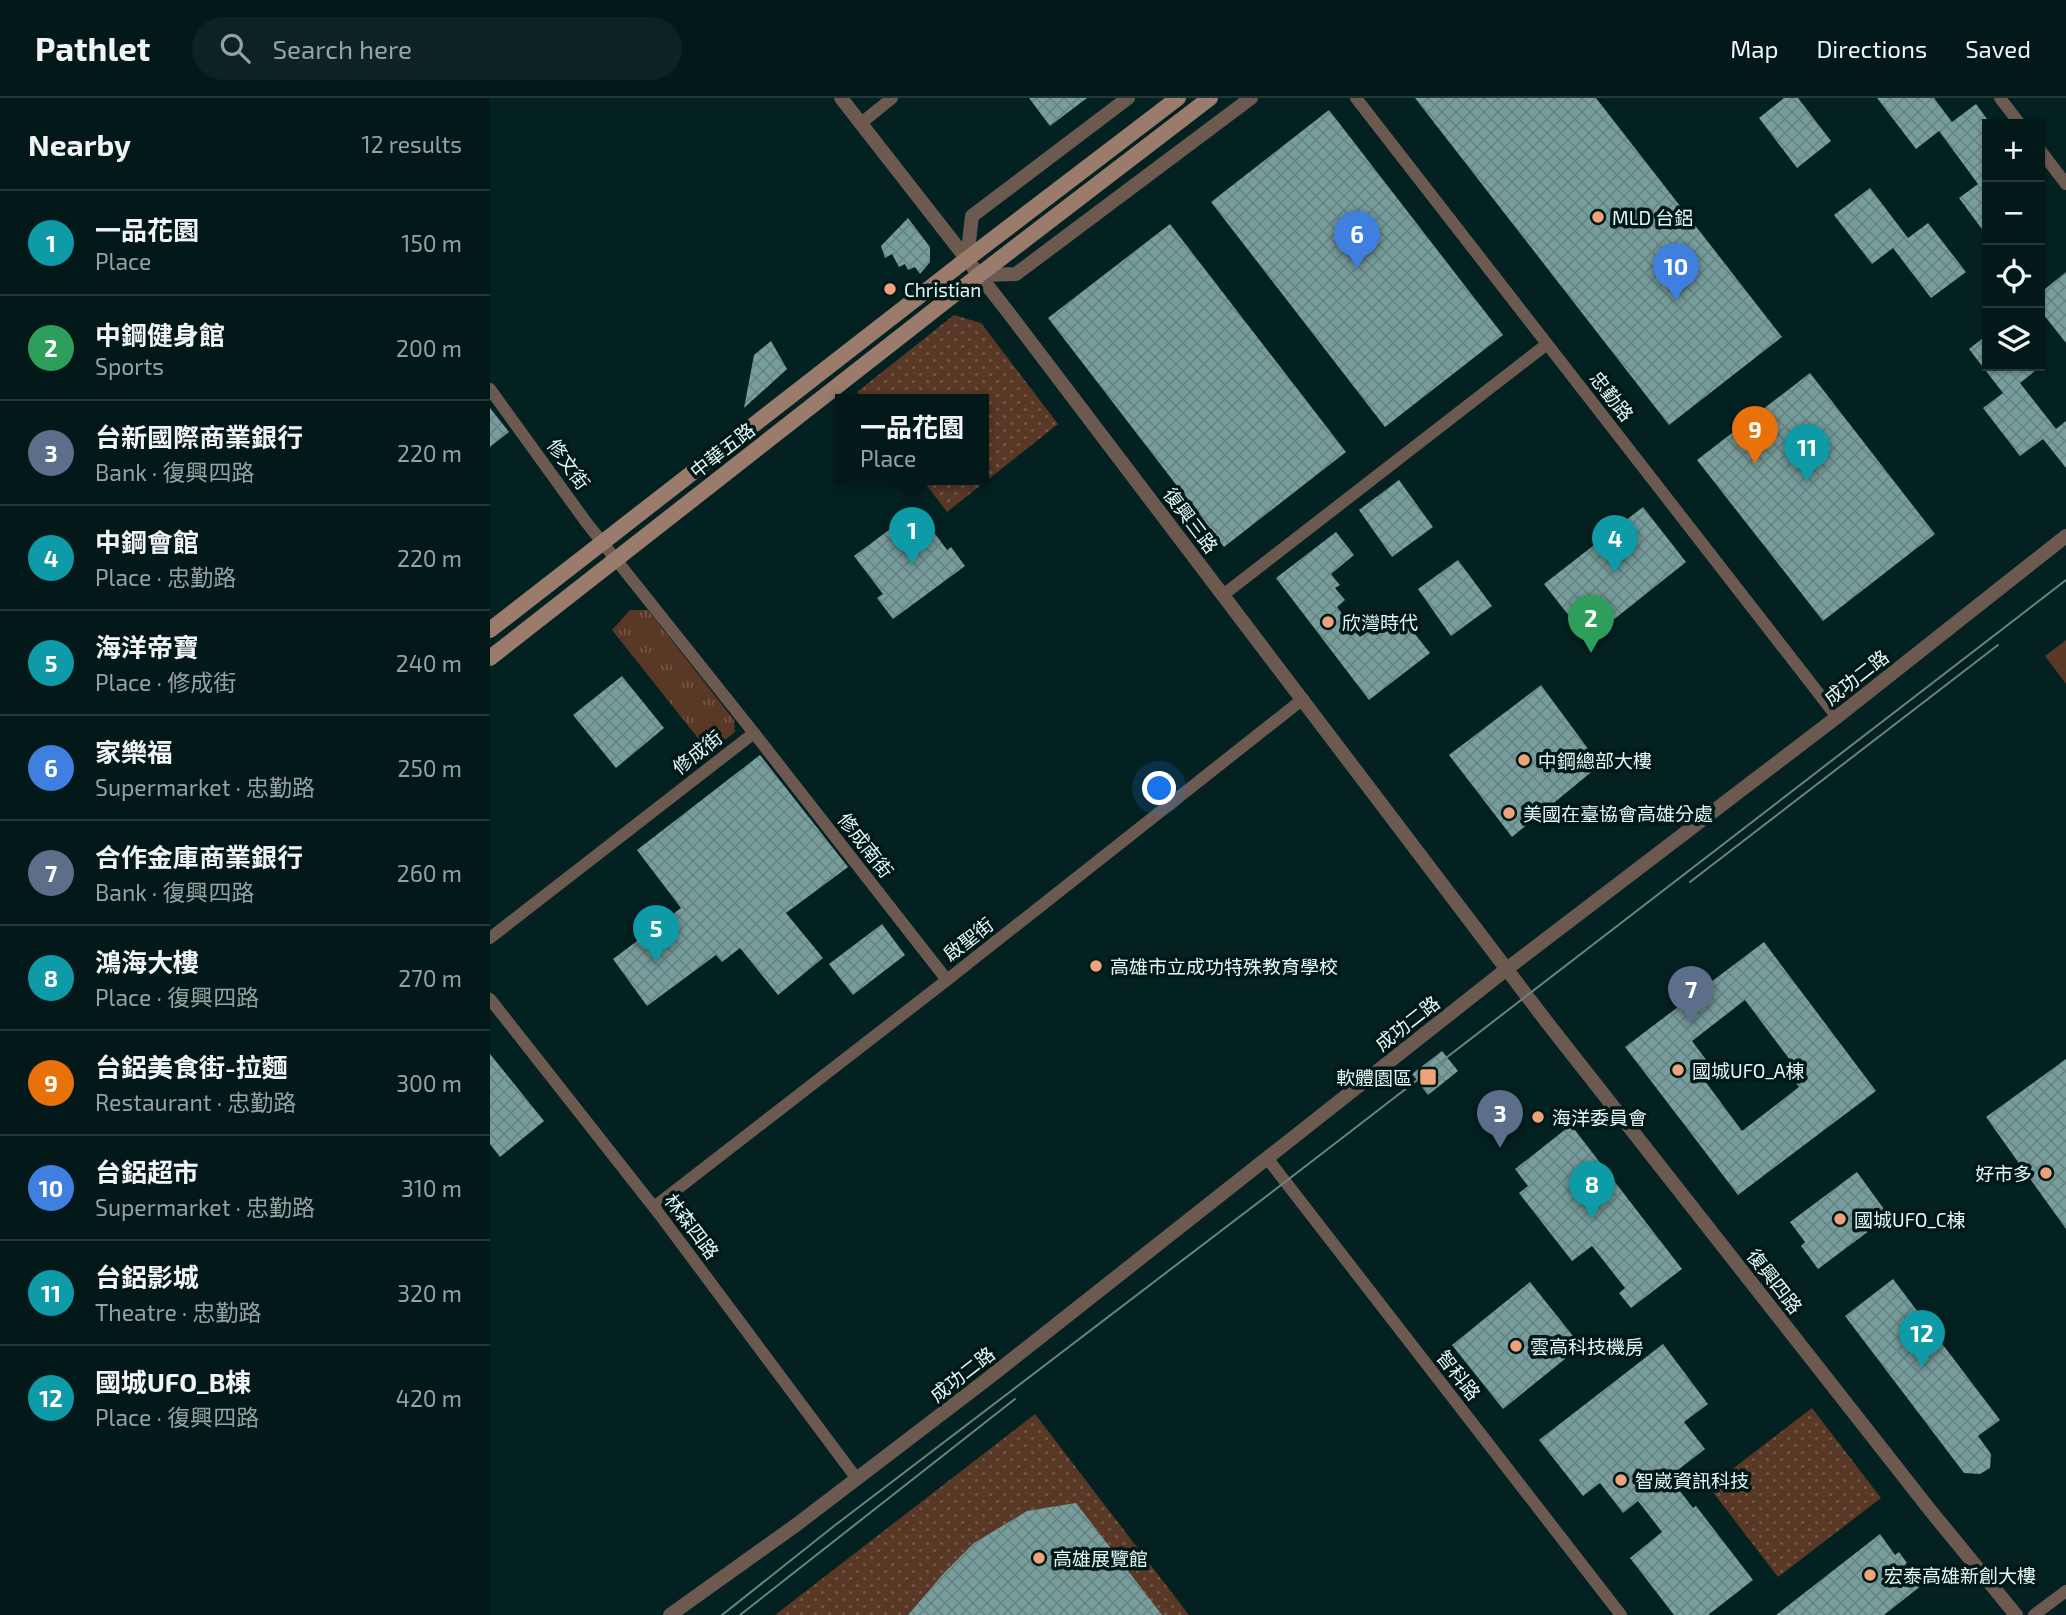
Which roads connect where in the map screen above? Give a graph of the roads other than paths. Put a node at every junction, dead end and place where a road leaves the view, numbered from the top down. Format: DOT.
graph roads {
  1 [pos="841,98"];
  2 [pos="892,98"];
  3 [pos="1128,98"];
  4 [pos="1178,98"];
  5 [pos="1210,98"];
  6 [pos="1251,98"];
  7 [pos="1356,98"];
  8 [pos="2000,98"];
  9 [pos="2016,119"];
  10 [pos="860,124"];
  11 [pos="2045,156"];
  12 [pos="2066,184"];
  13 [pos="967,258"];
  14 [pos="979,275"];
  15 [pos="1547,344"];
  16 [pos="490,389"];
  17 [pos="2066,536"];
  18 [pos="603,543"];
  19 [pos="617,559"];
  20 [pos="1223,595"];
  21 [pos="490,630"];
  22 [pos="490,658"];
  23 [pos="1303,699"];
  24 [pos="1837,717"];
  25 [pos="754,733"];
  26 [pos="490,938"];
  27 [pos="1508,968"];
  28 [pos="947,980"];
  29 [pos="490,999"];
  30 [pos="1267,1158"];
  31 [pos="653,1207"];
  32 [pos="857,1479"];
  33 [pos="2066,1591"];
  34 [pos="670,1615"];
  35 [pos="1621,1615"];
  36 [pos="2016,1615"];
  37 [pos="2034,1615"];
  1 -- 10 [label="street, 復興三路"];
  2 -- 10 [label="street"];
  3 -- 13 [label="street"];
  4 -- 13 [label="main road, 中華五路"];
  5 -- 14 [label="main road, 中華五路"];
  6 -- 14 [label="street"];
  7 -- 15 [label="street, 忠勤路"];
  8 -- 9 [label="street"];
  10 -- 13 [label="street, 復興三路"];
  11 -- 12 [label="street"];
  13 -- 14 [label="street, 復興三路"];
  13 -- 18 [label="main road, 中華五路"];
  14 -- 19 [label="main road, 中華五路"];
  14 -- 20 [label="street, 復興三路"];
  15 -- 20 [label="street"];
  15 -- 24 [label="street, 忠勤路"];
  16 -- 18 [label="street, 修文街"];
  17 -- 24 [label="street, 成功二路"];
  18 -- 19 [label="street, 修文街"];
  18 -- 21 [label="main road, 中華五路"];
  19 -- 22 [label="main road, 中華五路"];
  19 -- 25 [label="street, 修成街"];
  20 -- 23 [label="street, 復興三路"];
  23 -- 27 [label="street, 復興三路"];
  23 -- 28 [label="street, 啟聖街"];
  24 -- 27 [label="street, 成功二路"];
  25 -- 26 [label="street, 修成街"];
  25 -- 28 [label="street, 修成南街"];
  27 -- 30 [label="street, 成功二路"];
  27 -- 36 [label="street, 復興四路"];
  28 -- 31 [label="street, 啟聖街"];
  29 -- 31 [label="street, 林森四路"];
  30 -- 32 [label="street, 成功二路"];
  30 -- 35 [label="street, 智科路"];
  31 -- 32 [label="street, 林森四路"];
  32 -- 34 [label="street, 成功二路"];
  33 -- 37 [label="street"];
}
